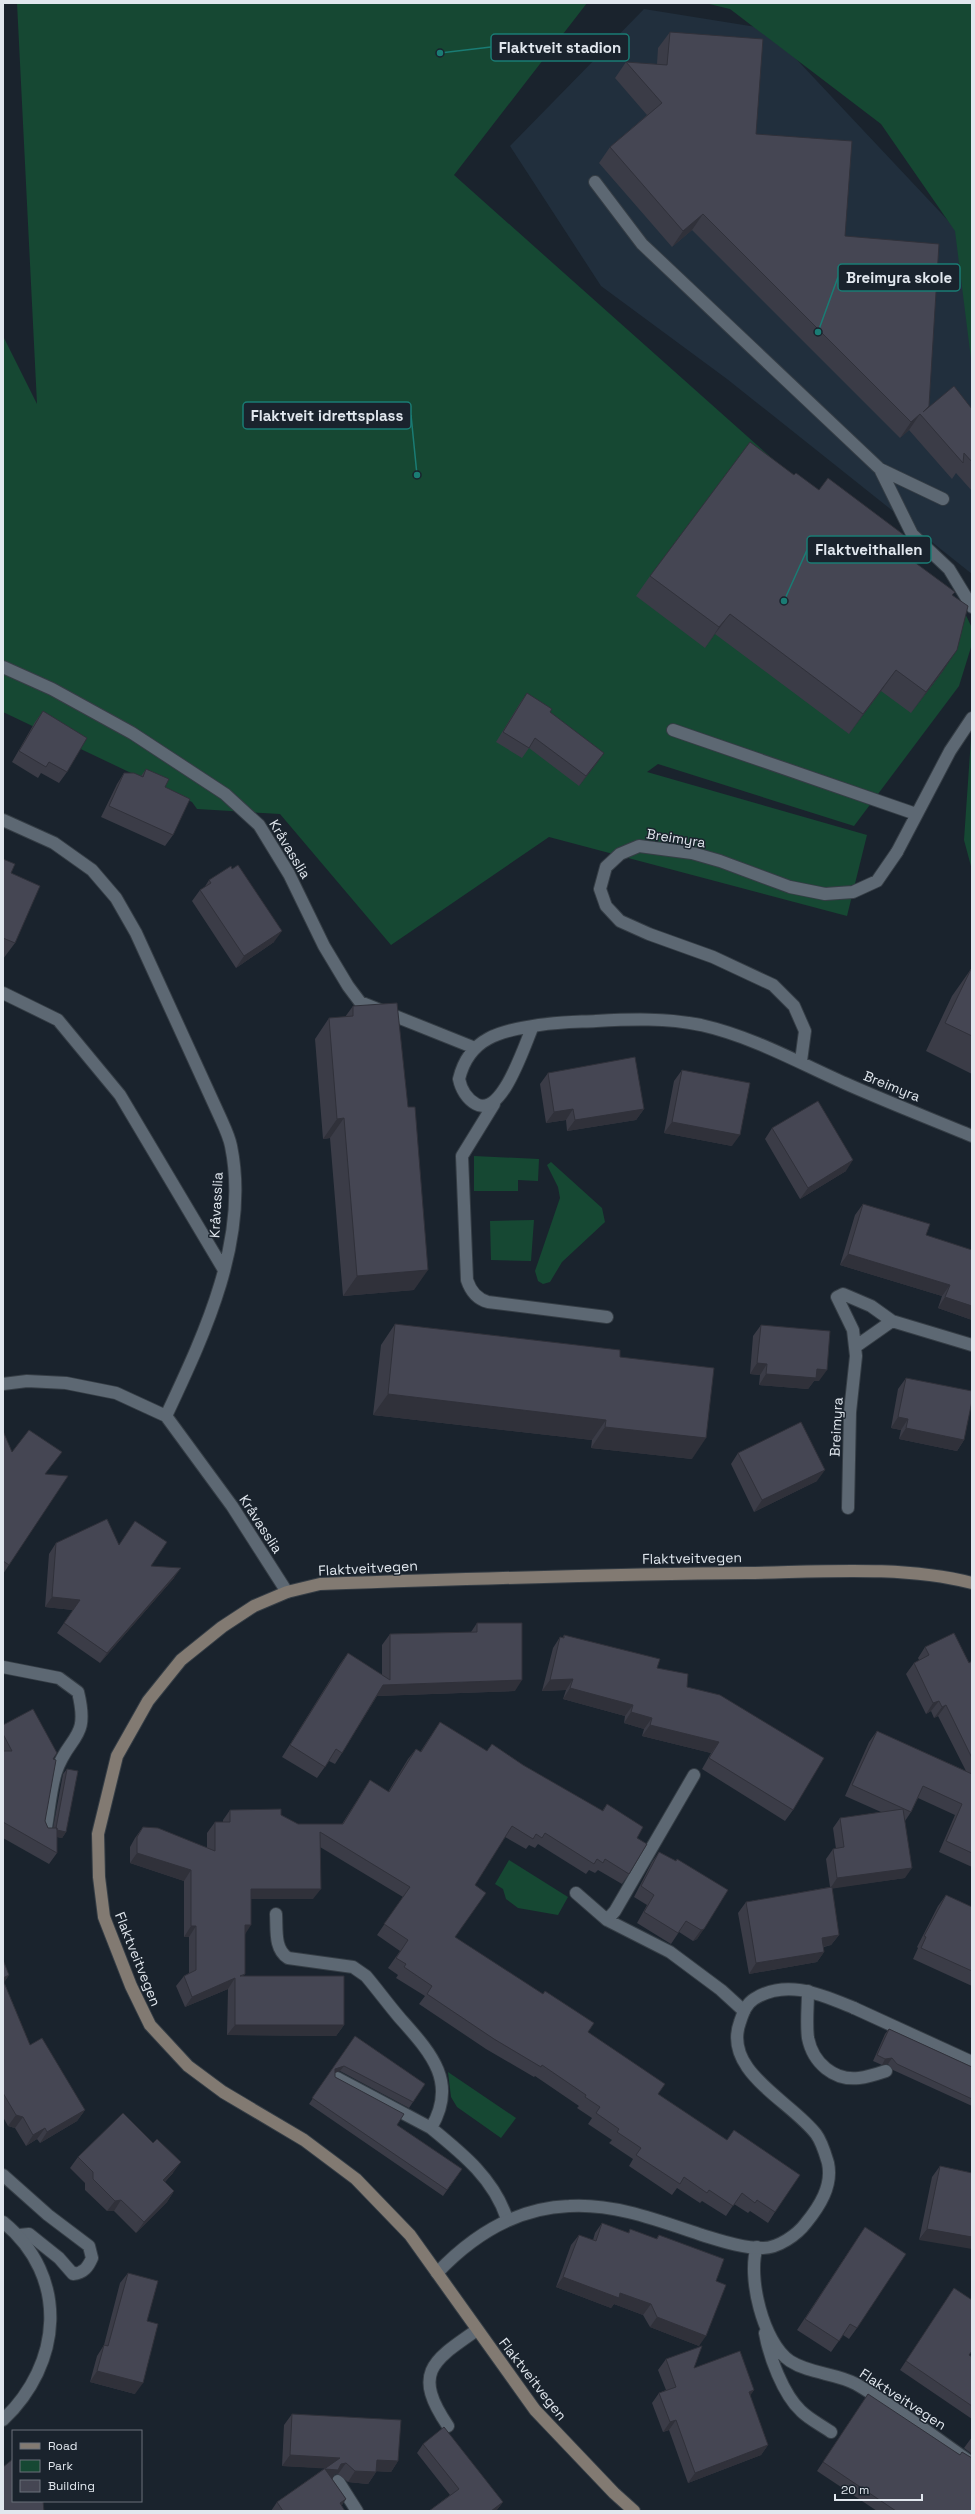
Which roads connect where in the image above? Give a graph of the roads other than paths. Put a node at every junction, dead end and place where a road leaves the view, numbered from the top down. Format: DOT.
graph roads {
  1 [pos="595,182"];
  2 [pos="880,469"];
  3 [pos="943,499"];
  4 [pos="972,608"];
  5 [pos="3,667"];
  6 [pos="972,718"];
  7 [pos="673,730"];
  8 [pos="916,814"];
  9 [pos="3,820"];
  10 [pos="3,993"];
  11 [pos="533,1026"];
  12 [pos="475,1048"];
  13 [pos="801,1061"];
  14 [pos="494,1104"];
  15 [pos="972,1136"];
  16 [pos="224,1270"];
  17 [pos="607,1318"];
  18 [pos="892,1321"];
  19 [pos="972,1345"];
  20 [pos="855,1346"];
  21 [pos="3,1384"];
  22 [pos="166,1416"];
  23 [pos="848,1508"];
  24 [pos="972,1583"];
  25 [pos="287,1592"];
  26 [pos="3,1667"];
  27 [pos="694,1775"];
  28 [pos="45,1833"];
  29 [pos="576,1892"];
  30 [pos="276,1914"];
  31 [pos="607,1920"];
  32 [pos="808,1991"];
  33 [pos="744,2011"];
  34 [pos="972,2062"];
  35 [pos="886,2071"];
  36 [pos="337,2078"];
  37 [pos="431,2128"];
  38 [pos="3,2175"];
  39 [pos="507,2219"];
  40 [pos="3,2222"];
  41 [pos="19,2235"];
  42 [pos="757,2246"];
  43 [pos="437,2273"];
  44 [pos="763,2322"];
  45 [pos="477,2330"];
  46 [pos="3,2420"];
  47 [pos="448,2426"];
  48 [pos="831,2432"];
  49 [pos="972,2463"];
  50 [pos="338,2481"];
  51 [pos="357,2511"];
  52 [pos="634,2511"];
  1 -- 2 [label="street"];
  2 -- 3 [label="street"];
  2 -- 4 [label="street"];
  5 -- 12 [label="street, Kråvasslia"];
  6 -- 8 [label="street, Breimyra"];
  7 -- 8 [label="street"];
  8 -- 13 [label="street, Breimyra"];
  9 -- 16 [label="street, Kråvasslia"];
  10 -- 16 [label="street, Kråvasslia"];
  11 -- 12 [label="street, Breimyra"];
  11 -- 13 [label="street, Breimyra"];
  11 -- 14 [label="street"];
  12 -- 14 [label="street, Breimyra"];
  13 -- 15 [label="street, Breimyra"];
  14 -- 17 [label="street"];
  16 -- 22 [label="street, Kråvasslia"];
  18 -- 19 [label="street, Breimyra"];
  18 -- 20 [label="street"];
  18 -- 20 [label="street, Breimyra"];
  20 -- 23 [label="street, Breimyra"];
  21 -- 22 [label="street, Kråvasslia"];
  22 -- 25 [label="street, Kråvasslia"];
  24 -- 25 [label="main road, Flaktveitvegen"];
  25 -- 43 [label="main road, Flaktveitvegen"];
  26 -- 28 [label="street"];
  27 -- 31 [label="street"];
  29 -- 31 [label="street"];
  30 -- 37 [label="street"];
  31 -- 33 [label="street"];
  32 -- 33 [label="street"];
  32 -- 34 [label="street"];
  32 -- 35 [label="street"];
  33 -- 42 [label="street"];
  36 -- 37 [label="street"];
  37 -- 39 [label="street"];
  38 -- 41 [label="street"];
  39 -- 42 [label="street"];
  39 -- 43 [label="street"];
  40 -- 41 [label="street"];
  41 -- 46 [label="street"];
  42 -- 44 [label="street, Flaktveitvegen"];
  43 -- 45 [label="main road, Flaktveitvegen"];
  44 -- 48 [label="street, Flaktveitvegen"];
  44 -- 49 [label="street, Flaktveitvegen"];
  45 -- 47 [label="street"];
  45 -- 52 [label="main road, Flaktveitvegen"];
  50 -- 51 [label="street"];
}
